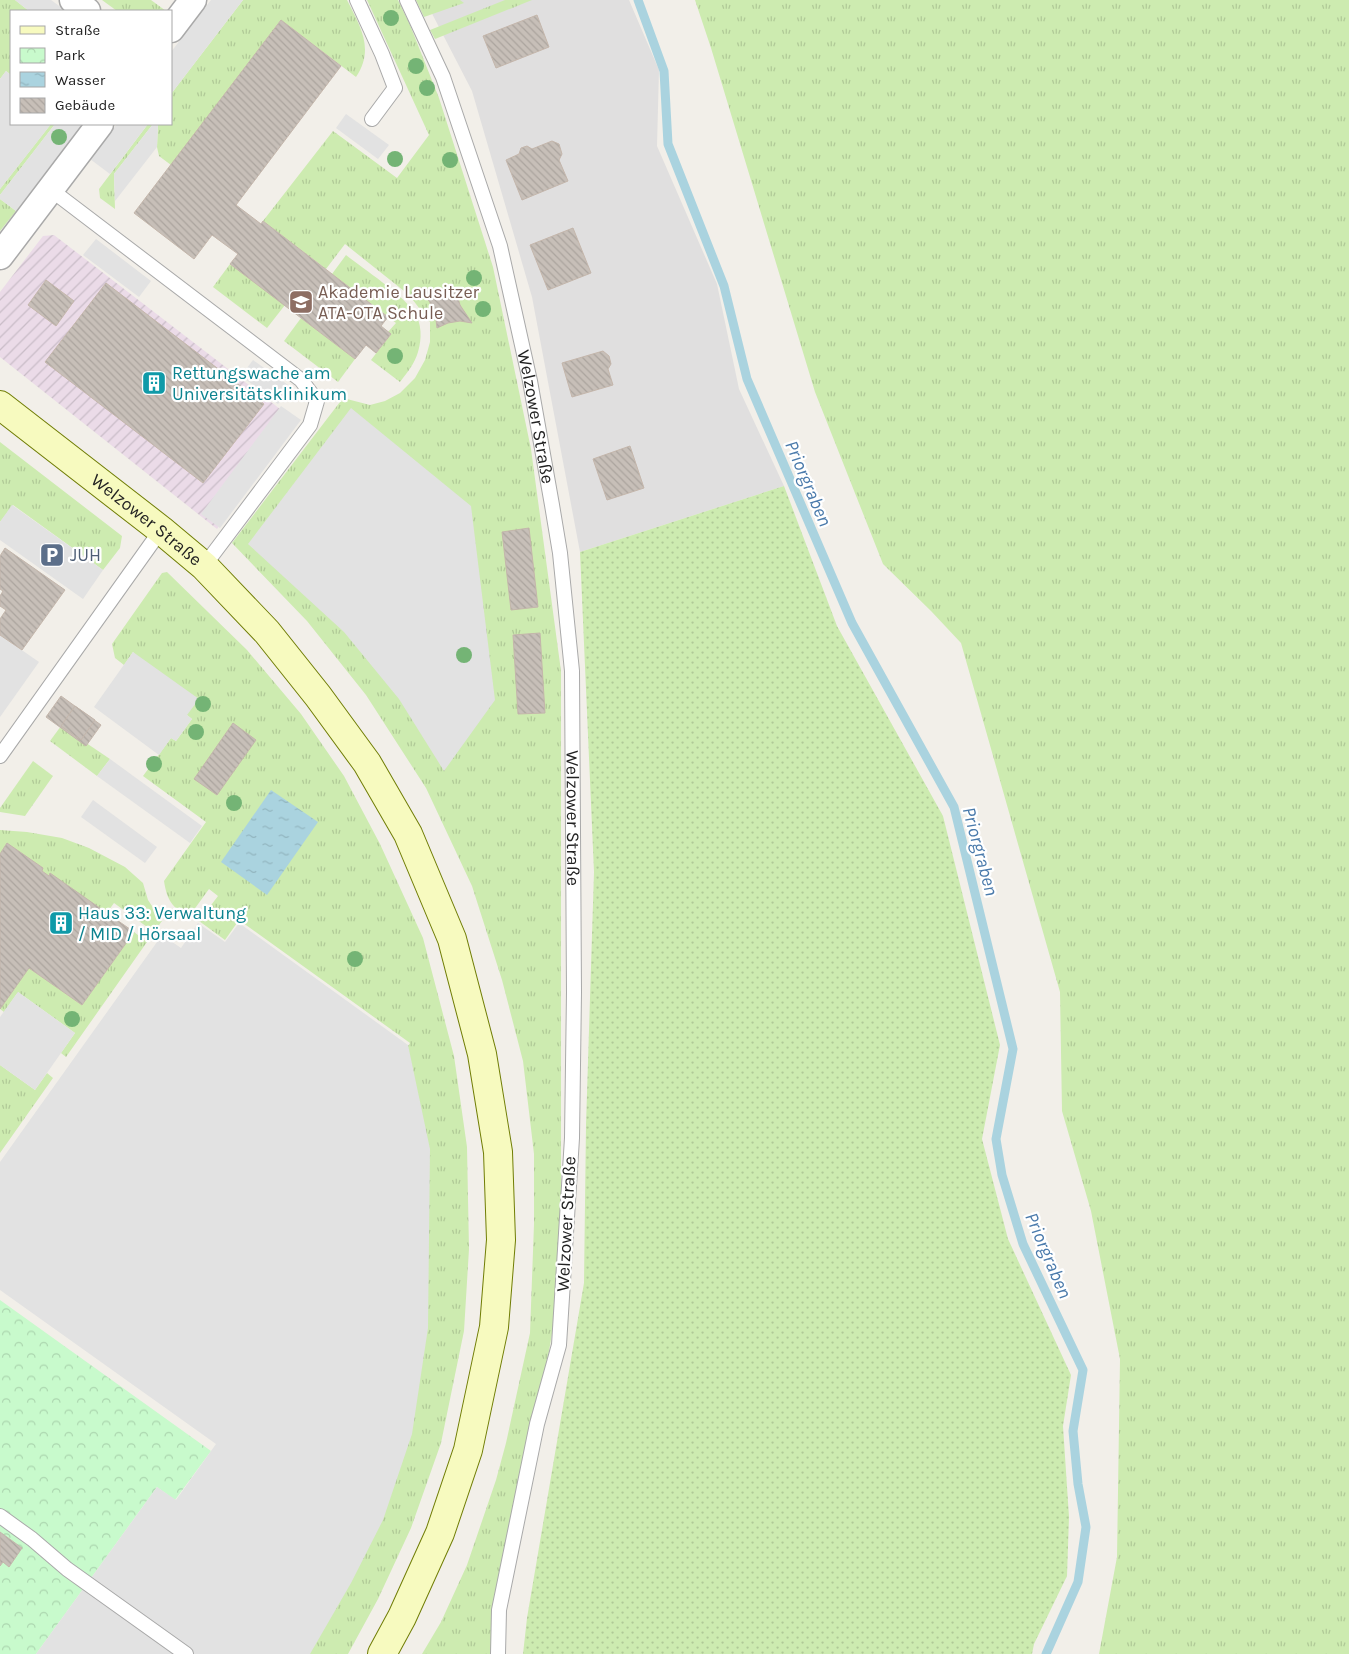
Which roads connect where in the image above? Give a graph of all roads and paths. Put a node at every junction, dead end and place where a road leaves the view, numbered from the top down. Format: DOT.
graph roads {
  1 [pos="73,0"];
  2 [pos="193,0"];
  3 [pos="357,0"];
  4 [pos="407,0"];
  5 [pos="86,10"];
  6 [pos="172,28"];
  7 [pos="372,119"];
  8 [pos="99,125"];
  9 [pos="50,189"];
  10 [pos="0,256"];
  11 [pos="0,405"];
  12 [pos="161,530"];
  13 [pos="204,566"];
  14 [pos="0,756"];
  15 [pos="0,1516"];
  16 [pos="186,1654"];
  17 [pos="382,1654"];
  18 [pos="498,1654"];
  1 -- 5 [label="street"];
  2 -- 6 [label="street"];
  3 -- 7 [label="lane"];
  4 -- 18 [label="lane, Welzower Straße"];
  8 -- 9 [label="street"];
  9 -- 10 [label="street"];
  9 -- 13 [label="lane"];
  11 -- 12 [label="street, Welzower Straße"];
  12 -- 13 [label="street, Welzower Straße"];
  12 -- 14 [label="lane"];
  13 -- 17 [label="street, Welzower Straße"];
  15 -- 16 [label="lane"];
}
